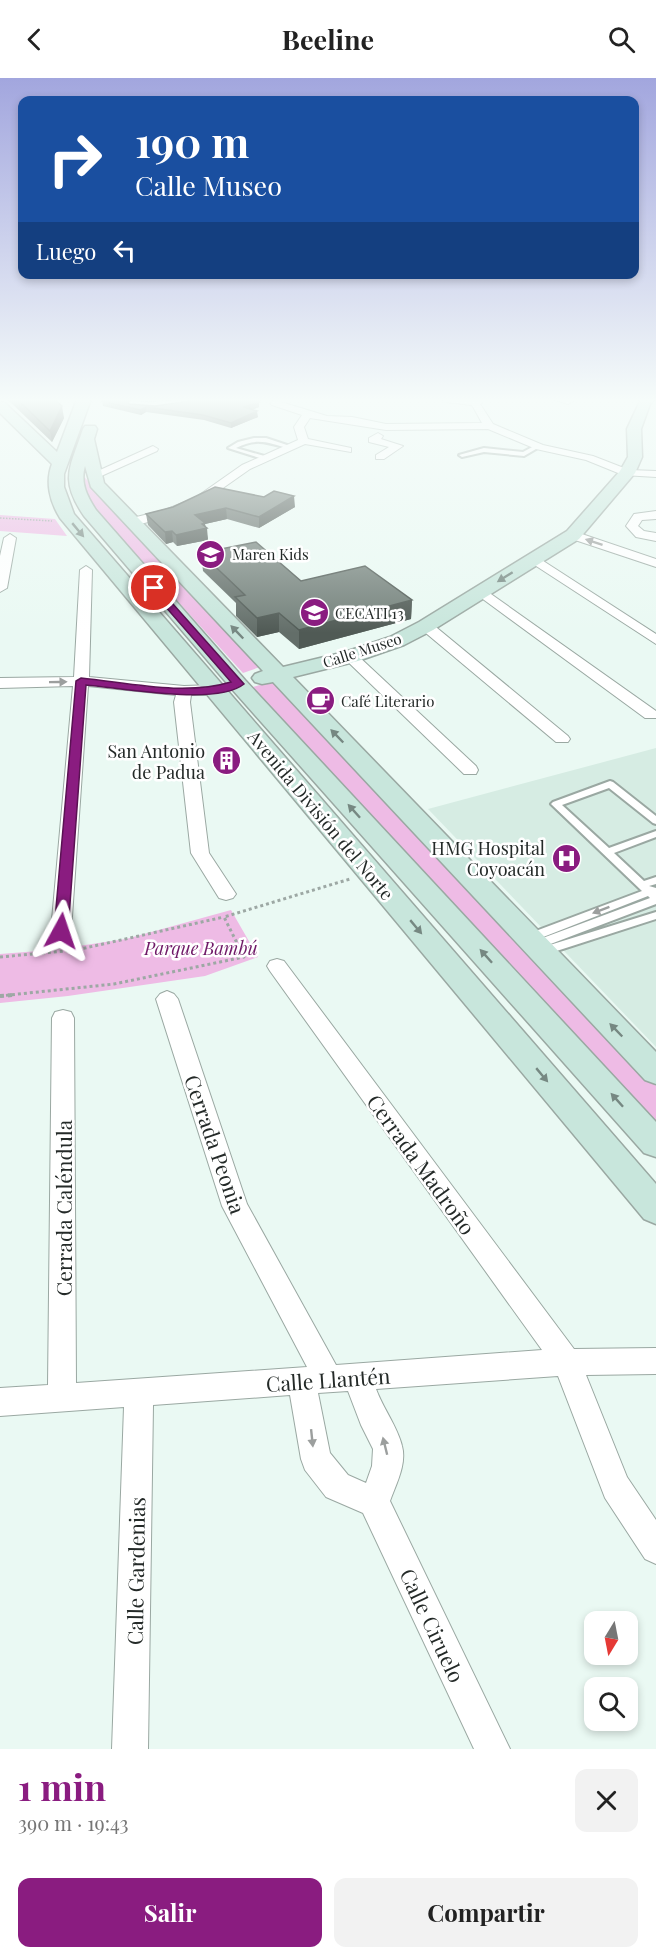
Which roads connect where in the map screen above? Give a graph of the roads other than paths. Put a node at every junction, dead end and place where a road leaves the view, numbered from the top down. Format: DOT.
graph roads {
  1 [pos="57,477"];
  2 [pos="75,477"];
  3 [pos="95,477"];
  4 [pos="232,477"];
  5 [pos="624,477"];
  6 [pos="656,515"];
  7 [pos="132,522"];
  8 [pos="573,535"];
  9 [pos="653,536"];
  10 [pos="10,538"];
  11 [pos="625,552"];
  12 [pos="534,559"];
  13 [pos="656,562"];
  14 [pos="86,570"];
  15 [pos="656,575"];
  16 [pos="188,580"];
  17 [pos="0,588"];
  18 [pos="481,591"];
  19 [pos="176,613"];
  20 [pos="426,626"];
  21 [pos="656,640"];
  22 [pos="351,657"];
  23 [pos="277,674"];
  24 [pos="81,681"];
  25 [pos="0,683"];
  26 [pos="227,687"];
  27 [pos="184,692"];
  28 [pos="651,715"];
  29 [pos="562,739"];
  30 [pos="470,770"];
  31 [pos="656,821"];
  32 [pos="656,834"];
  33 [pos="608,852"];
  34 [pos="656,880"];
  35 [pos="652,893"];
  36 [pos="226,894"];
  37 [pos="656,915"];
  38 [pos="61,931"];
  39 [pos="535,945"];
  40 [pos="277,966"];
  41 [pos="167,999"];
  42 [pos="63,1018"];
  43 [pos="656,1072"];
  44 [pos="656,1143"];
  45 [pos="656,1209"];
  46 [pos="656,1361"];
  47 [pos="567,1362"];
  48 [pos="329,1379"];
  49 [pos="139,1392"];
  50 [pos="62,1398"];
  51 [pos="0,1402"];
  52 [pos="374,1502"];
  53 [pos="656,1548"];
  54 [pos="130,1749"];
  55 [pos="492,1749"];
  1 -- 26 [label="main road, Avenida División del Norte, one-way"];
  2 -- 19 [label="main road, Avenida División del Norte"];
  3 -- 7 [label="main road"];
  4 -- 7 [label="street"];
  5 -- 8 [label="main road, Calle Museo"];
  6 -- 9 [label="street"];
  7 -- 16 [label="main road"];
  11 -- 8 [label="street, one-way"];
  8 -- 12 [label="main road, Calle Museo"];
  9 -- 11 [label="street"];
  10 -- 17 [label="street"];
  11 -- 13 [label="street"];
  11 -- 15 [label="street"];
  12 -- 18 [label="main road, Calle Museo, one-way"];
  12 -- 21 [label="street"];
  14 -- 24 [label="street"];
  16 -- 19 [label="main road"];
  23 -- 16 [label="main road, one-way"];
  18 -- 20 [label="main road, Calle Museo"];
  18 -- 28 [label="street"];
  19 -- 26 [label="main road, Avenida División del Norte"];
  20 -- 22 [label="main road, Calle Museo"];
  20 -- 29 [label="street"];
  22 -- 23 [label="main road, Calle Museo"];
  22 -- 30 [label="street"];
  23 -- 26 [label="main road, Calle Museo"];
  39 -- 23 [label="main road, one-way"];
  25 -- 24 [label="street, Calle Museo, one-way"];
  24 -- 27 [label="street, Calle Museo"];
  24 -- 38 [label="street"];
  26 -- 27 [label="street, Calle Museo"];
  44 -- 26 [label="main road, Avenida División del Norte, one-way"];
  26 -- 45 [label="main road, Avenida División del Norte, one-way"];
  27 -- 36 [label="street"];
  31 -- 33 [label="lane"];
  32 -- 33 [label="lane"];
  33 -- 35 [label="lane"];
  34 -- 35 [label="lane"];
  35 -- 39 [label="lane"];
  37 -- 39 [label="lane"];
  43 -- 39 [label="main road, one-way"];
  40 -- 47 [label="street, Cerrada Madroño"];
  41 -- 48 [label="street, Cerrada Peonia"];
  42 -- 50 [label="street, Cerrada Caléndula"];
  46 -- 47 [label="street, Calle Llantén"];
  47 -- 48 [label="street, Calle Llantén"];
  47 -- 53 [label="street, Cerrada Madroño"];
  48 -- 49 [label="street, Calle Llantén"];
  52 -- 48 [label="street, one-way"];
  48 -- 52 [label="street, one-way"];
  49 -- 50 [label="street, Calle Llantén"];
  49 -- 54 [label="street, Calle Gardenias"];
  50 -- 51 [label="street, Calle Llantén"];
  52 -- 55 [label="street, Calle Ciruelo"];
}
